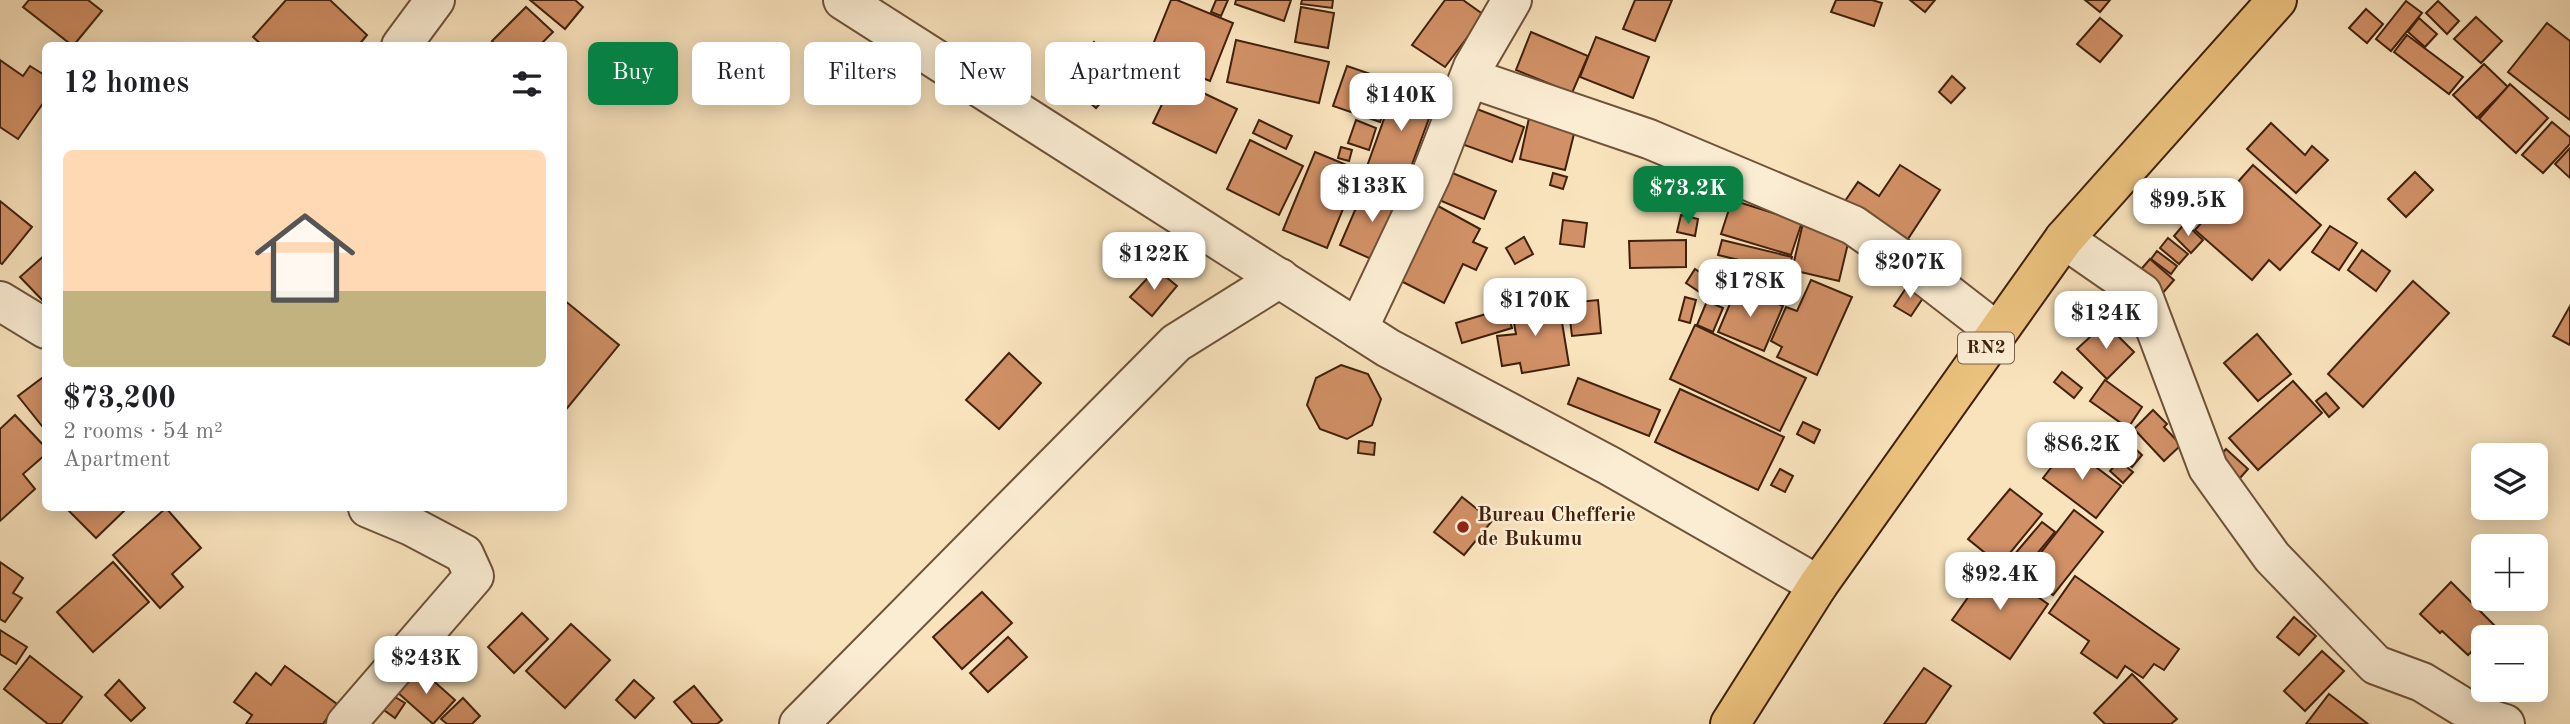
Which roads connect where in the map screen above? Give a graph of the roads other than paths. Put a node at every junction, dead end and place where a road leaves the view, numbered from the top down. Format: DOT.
graph roads {
  1 [pos="435,0"];
  2 [pos="843,0"];
  3 [pos="1512,0"];
  4 [pos="2277,0"];
  5 [pos="404,42"];
  6 [pos="1470,78"];
  7 [pos="2064,239"];
  8 [pos="1280,278"];
  9 [pos="0,301"];
  10 [pos="42,327"];
  11 [pos="1358,329"];
  12 [pos="1997,332"];
  13 [pos="375,511"];
  14 [pos="1818,585"];
  15 [pos="346,724"];
  16 [pos="799,724"];
  17 [pos="1730,724"];
  18 [pos="2505,724"];
  1 -- 5 [label="street"];
  2 -- 8 [label="street"];
  3 -- 6 [label="street"];
  4 -- 7 [label="highway, RN2"];
  6 -- 11 [label="street"];
  6 -- 12 [label="street"];
  7 -- 12 [label="highway, RN2"];
  7 -- 18 [label="street"];
  8 -- 11 [label="street"];
  8 -- 16 [label="street"];
  9 -- 10 [label="street"];
  11 -- 14 [label="street"];
  12 -- 14 [label="highway, RN2"];
  13 -- 15 [label="street"];
  14 -- 17 [label="highway, RN2"];
}
